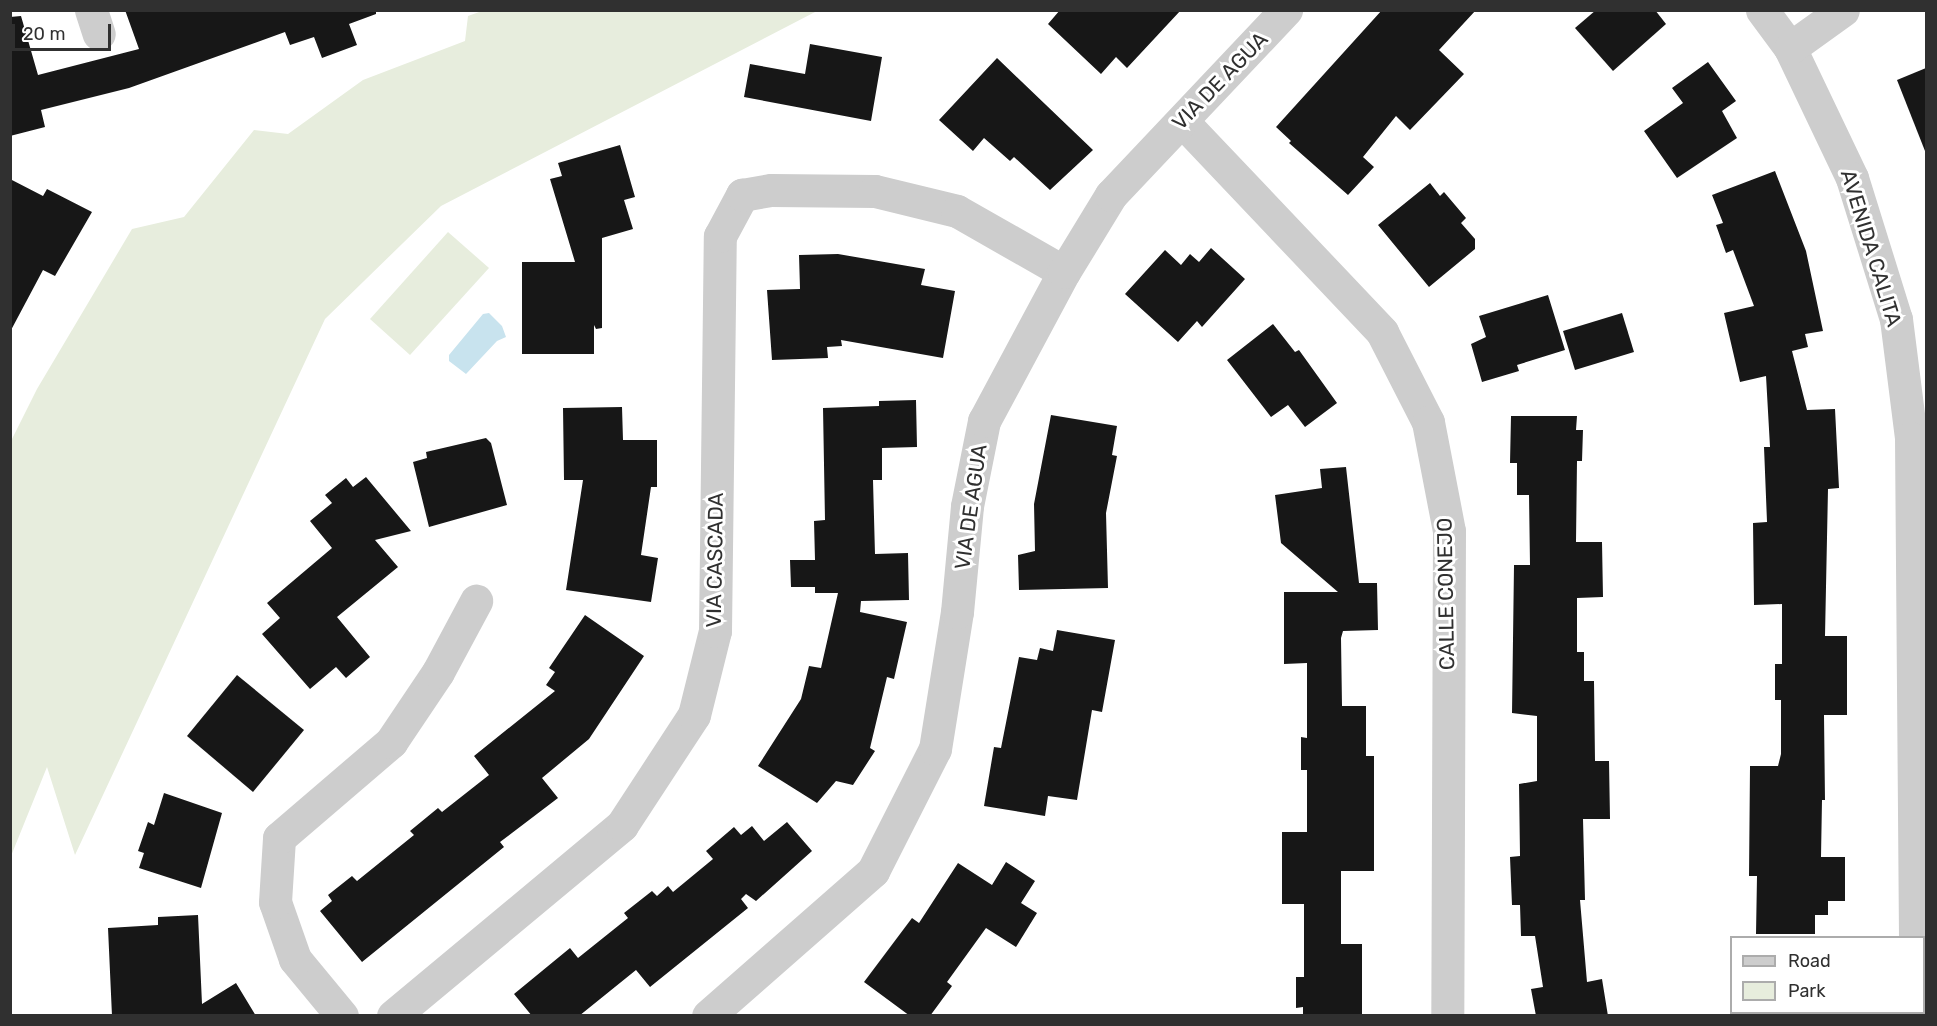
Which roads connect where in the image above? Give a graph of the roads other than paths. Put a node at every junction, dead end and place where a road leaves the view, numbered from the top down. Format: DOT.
graph roads {
  1 [pos="1287,10"];
  2 [pos="1762,10"];
  3 [pos="1843,10"];
  4 [pos="1790,48"];
  5 [pos="1182,121"];
  6 [pos="1064,272"];
  7 [pos="476,601"];
  8 [pos="1915,936"];
  9 [pos="342,1016"];
  10 [pos="393,1016"];
  11 [pos="708,1016"];
  12 [pos="1447,1016"];
  1 -- 5 [label="street, VIA DE AGUA"];
  2 -- 4 [label="street, AVENIDA CALITA"];
  3 -- 4 [label="street"];
  4 -- 8 [label="street, AVENIDA CALITA"];
  5 -- 6 [label="street, VIA DE AGUA"];
  5 -- 12 [label="street, CALLE CONEJO"];
  6 -- 10 [label="street, VIA CASCADA"];
  6 -- 11 [label="street, VIA DE AGUA"];
  7 -- 9 [label="street"];
}
